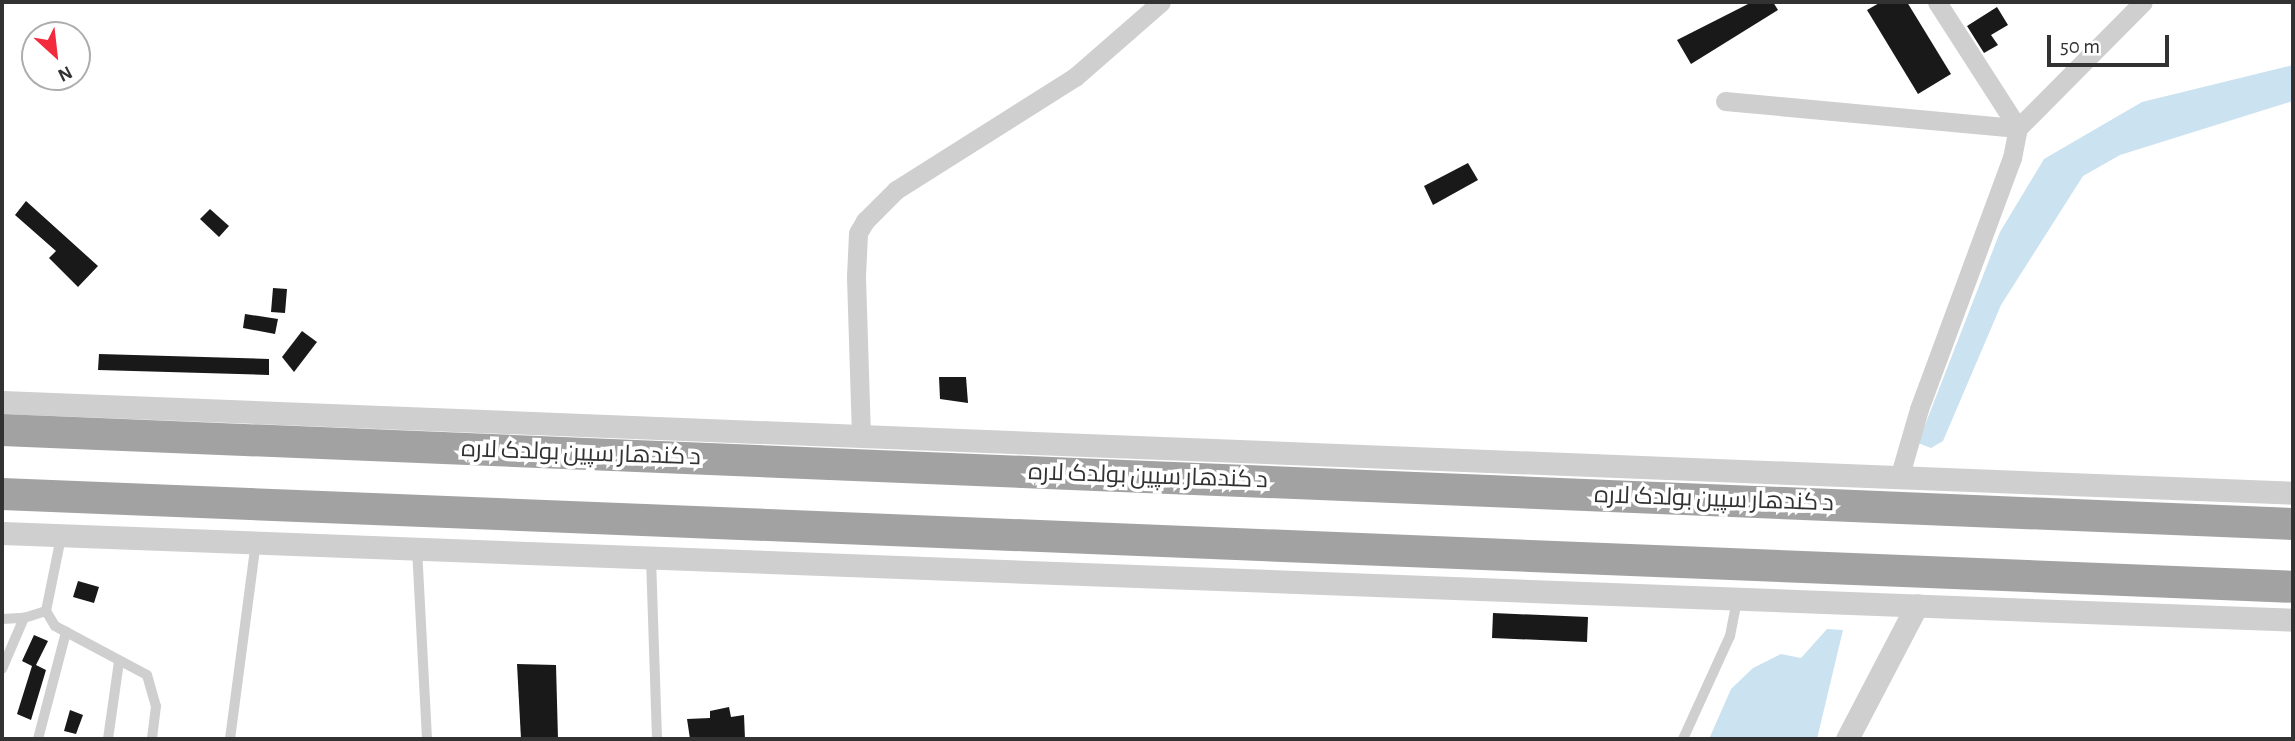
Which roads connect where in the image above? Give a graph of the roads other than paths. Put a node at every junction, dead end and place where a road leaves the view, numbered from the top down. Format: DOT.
graph roads {
  1 [pos="1937,2"];
  2 [pos="2143,2"];
  3 [pos="1150,5"];
  4 [pos="1725,101"];
  5 [pos="2018,128"];
  6 [pos="2,402"];
  7 [pos="2,430"];
  8 [pos="861,436"];
  9 [pos="1899,478"];
  10 [pos="2293,493"];
  11 [pos="2,494"];
  12 [pos="2293,524"];
  13 [pos="2,533"];
  14 [pos="61,537"];
  15 [pos="256,540"];
  16 [pos="417,546"];
  17 [pos="651,555"];
  18 [pos="2293,587"];
  19 [pos="1738,598"];
  20 [pos="1917,605"];
  21 [pos="47,611"];
  22 [pos="24,618"];
  23 [pos="2,619"];
  24 [pos="2293,620"];
  25 [pos="66,632"];
  26 [pos="119,662"];
  27 [pos="2,669"];
  28 [pos="38,739"];
  29 [pos="108,739"];
  30 [pos="152,739"];
  31 [pos="230,739"];
  32 [pos="427,739"];
  33 [pos="657,739"];
  34 [pos="1683,739"];
  35 [pos="1847,739"];
  1 -- 5 [label="street"];
  2 -- 5 [label="street"];
  3 -- 8 [label="street"];
  4 -- 5 [label="street"];
  5 -- 9 [label="street"];
  6 -- 8 [label="street"];
  7 -- 12 [label="highway, د کندهار سپین بولدک لاره"];
  8 -- 9 [label="street"];
  9 -- 10 [label="street"];
  11 -- 18 [label="highway"];
  13 -- 14 [label="street"];
  14 -- 15 [label="street"];
  14 -- 21 [label="lane"];
  15 -- 16 [label="street"];
  15 -- 31 [label="lane"];
  16 -- 17 [label="street"];
  16 -- 32 [label="lane"];
  17 -- 19 [label="street"];
  17 -- 33 [label="lane"];
  19 -- 20 [label="street"];
  19 -- 34 [label="lane"];
  20 -- 24 [label="street"];
  20 -- 35 [label="street"];
  21 -- 22 [label="lane"];
  21 -- 25 [label="lane"];
  22 -- 23 [label="lane"];
  22 -- 27 [label="lane"];
  25 -- 26 [label="lane"];
  25 -- 28 [label="lane"];
  26 -- 29 [label="lane"];
  26 -- 30 [label="lane"];
}
